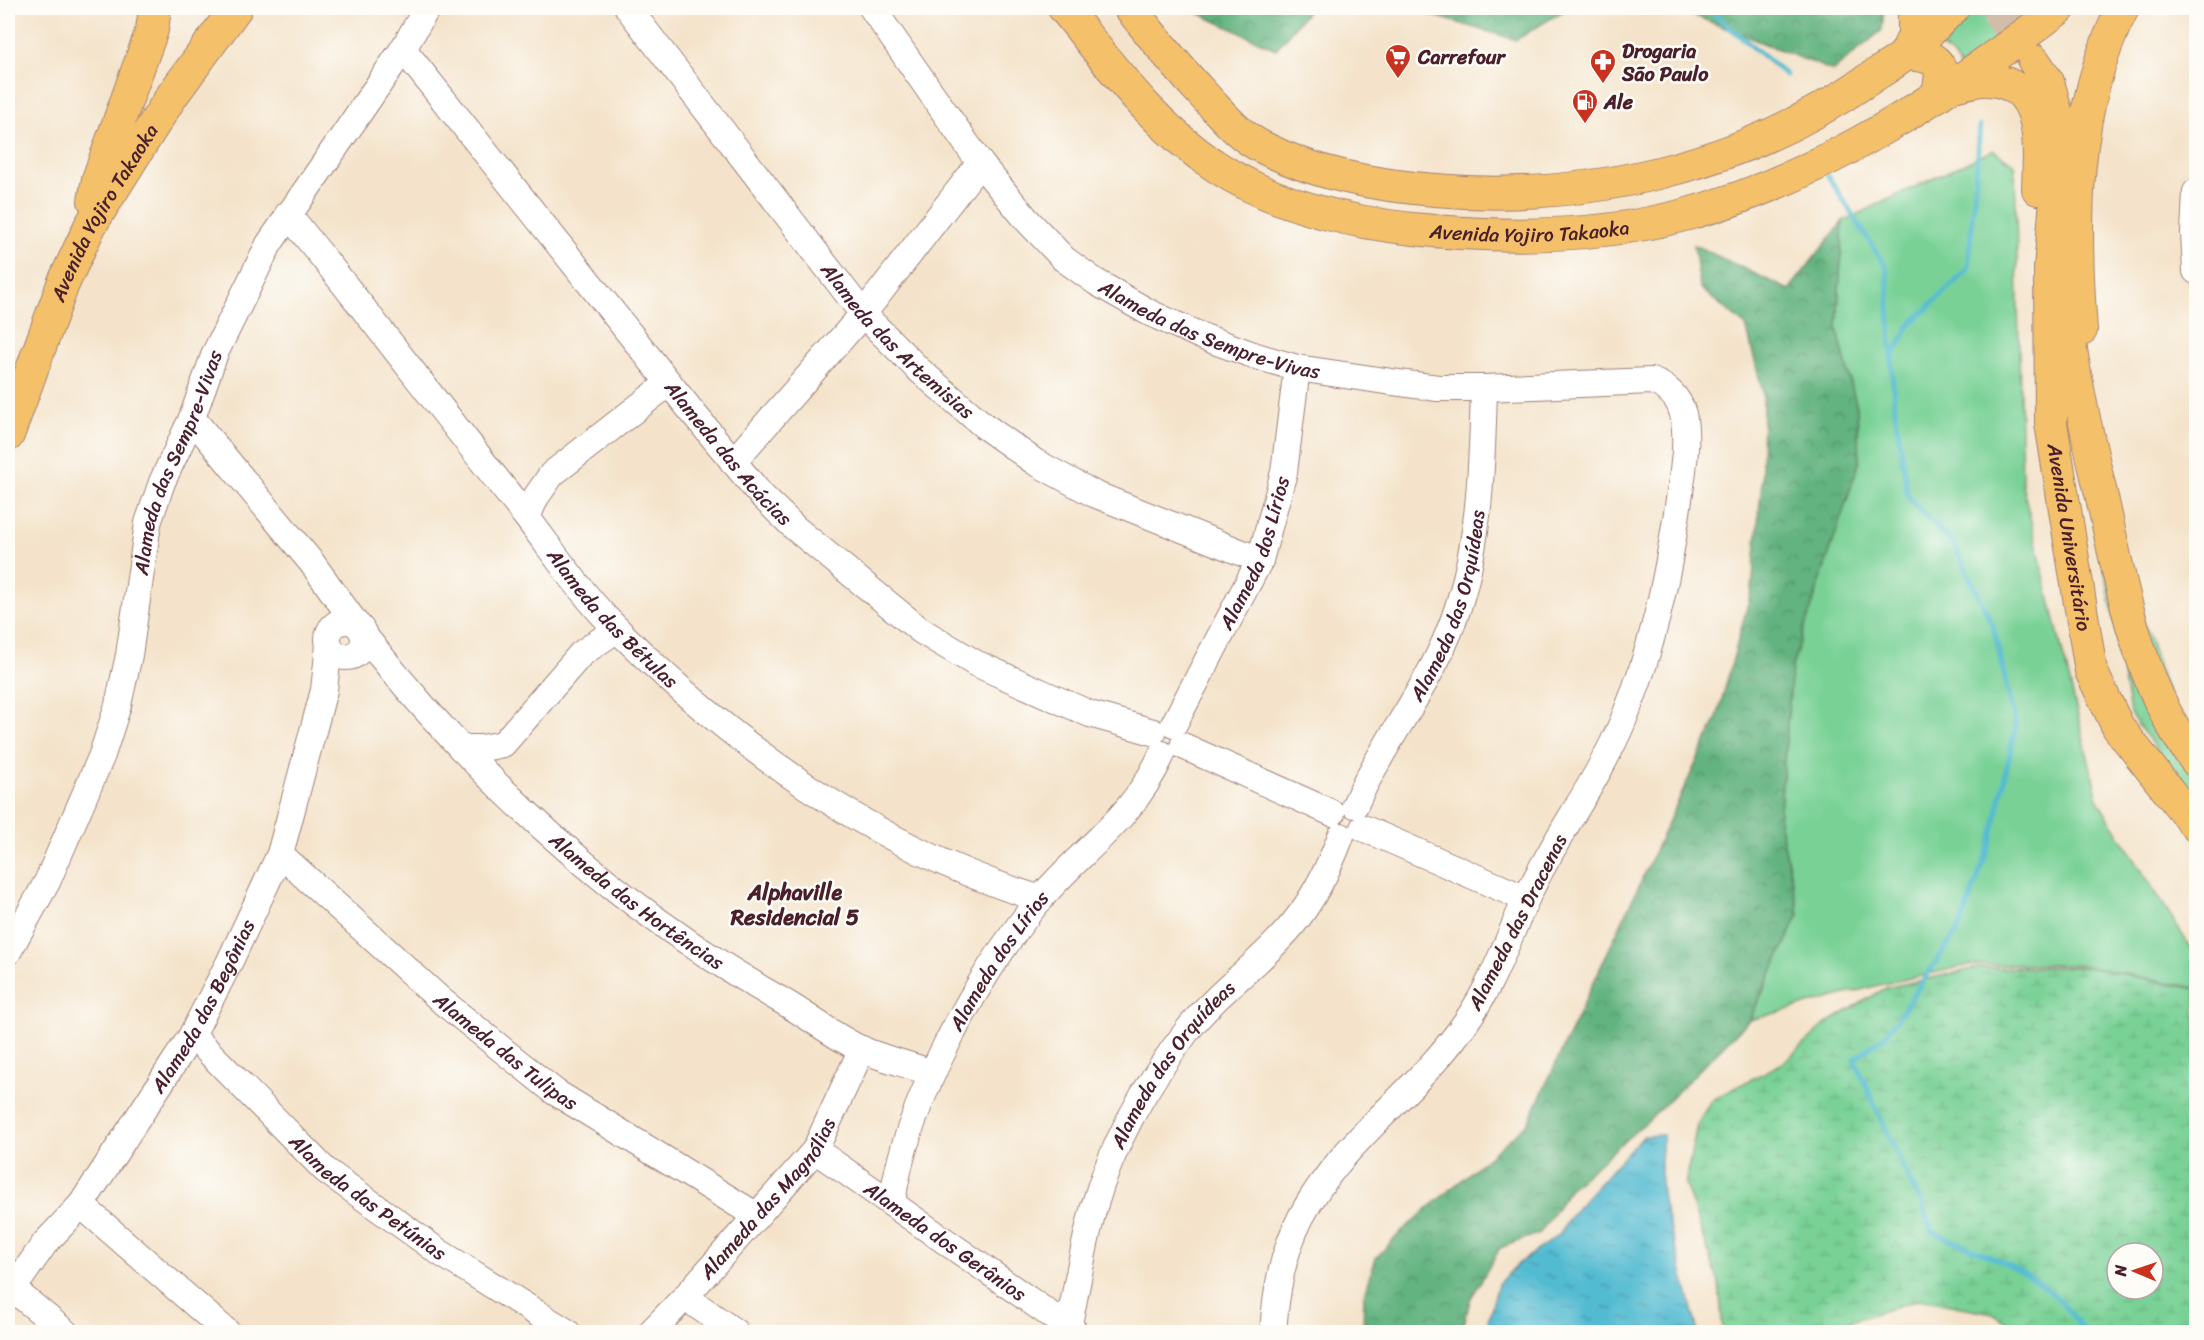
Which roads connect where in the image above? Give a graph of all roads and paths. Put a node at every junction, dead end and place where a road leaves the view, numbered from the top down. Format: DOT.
graph roads {
  1 [pos="155,8"];
  2 [pos="236,8"];
  3 [pos="428,8"];
  4 [pos="628,8"];
  5 [pos="872,8"];
  6 [pos="1064,8"];
  7 [pos="1130,8"];
  8 [pos="1914,8"];
  9 [pos="1953,8"];
  10 [pos="2060,8"];
  11 [pos="2123,8"];
  12 [pos="2030,46"];
  13 [pos="403,49"];
  14 [pos="1905,54"];
  15 [pos="1947,91"];
  16 [pos="980,163"];
  17 [pos="2196,192"];
  18 [pos="288,214"];
  19 [pos="2056,215"];
  20 [pos="90,226"];
  21 [pos="2196,271"];
  22 [pos="63,284"];
  23 [pos="863,314"];
  24 [pos="1298,368"];
  25 [pos="669,382"];
  26 [pos="8,383"];
  27 [pos="1484,388"];
  28 [pos="1676,398"];
  29 [pos="192,418"];
  30 [pos="2051,423"];
  31 [pos="8,435"];
  32 [pos="2091,450"];
  33 [pos="733,462"];
  34 [pos="552,474"];
  35 [pos="500,483"];
  36 [pos="527,517"];
  37 [pos="1260,560"];
  38 [pos="330,586"];
  39 [pos="597,607"];
  40 [pos="360,629"];
  41 [pos="617,629"];
  42 [pos="339,648"];
  43 [pos="581,654"];
  44 [pos="389,666"];
  45 [pos="510,738"];
  46 [pos="1168,739"];
  47 [pos="461,748"];
  48 [pos="2196,761"];
  49 [pos="491,778"];
  50 [pos="1348,820"];
  51 [pos="2196,826"];
  52 [pos="280,854"];
  53 [pos="1041,899"];
  54 [pos="1526,899"];
  55 [pos="8,952"];
  56 [pos="192,1035"];
  57 [pos="862,1049"];
  58 [pos="932,1073"];
  59 [pos="815,1150"];
  60 [pos="892,1203"];
  61 [pos="81,1205"];
  62 [pos="758,1216"];
  63 [pos="10,1287"];
  64 [pos="686,1297"];
  65 [pos="1071,1330"];
  66 [pos="65,1332"];
  67 [pos="227,1332"];
  68 [pos="567,1332"];
  69 [pos="651,1332"];
  70 [pos="735,1332"];
  71 [pos="1273,1332"];
  1 -- 20 [label="main road"];
  2 -- 20 [label="main road, Avenida Yojiro Takaoka"];
  3 -- 13 [label="street, Alameda das Sempre-Vivas"];
  4 -- 23 [label="street, Alameda das Artemisias"];
  5 -- 16 [label="street, Alameda das Sempre-Vivas"];
  6 -- 15 [label="main road, Avenida Yojiro Takaoka"];
  7 -- 14 [label="main road, Avenida Yojiro Takaoka"];
  8 -- 14 [label="main road"];
  9 -- 14 [label="main road, Avenida Yojiro Takaoka"];
  10 -- 12 [label="main road, Avenida Yojiro Takaoka"];
  11 -- 32 [label="main road"];
  12 -- 15 [label="main road, Avenida Yojiro Takaoka"];
  12 -- 19 [label="main road, Avenida Universitário"];
  13 -- 18 [label="street, Alameda das Sempre-Vivas"];
  13 -- 25 [label="street, Alameda das Acácias"];
  14 -- 15 [label="main road"];
  15 -- 30 [label="main road"];
  16 -- 23 [label="street"];
  16 -- 24 [label="street, Alameda das Sempre-Vivas"];
  17 -- 21 [label="street"];
  18 -- 29 [label="street, Alameda das Sempre-Vivas"];
  18 -- 35 [label="street, Alameda das Bétulas"];
  19 -- 30 [label="main road, Avenida Universitário"];
  19 -- 32 [label="main road, Avenida Universitário"];
  20 -- 22 [label="main road, Avenida Yojiro Takaoka"];
  22 -- 26 [label="main road"];
  22 -- 31 [label="main road, Avenida Yojiro Takaoka"];
  23 -- 33 [label="street"];
  23 -- 37 [label="street, Alameda das Artemisias"];
  24 -- 27 [label="street, Alameda das Sempre-Vivas"];
  24 -- 37 [label="street, Alameda dos Lírios"];
  25 -- 33 [label="street, Alameda das Acácias"];
  25 -- 34 [label="street"];
  27 -- 28 [label="street, Alameda das Sempre-Vivas"];
  27 -- 50 [label="street, Alameda das Orquídeas"];
  28 -- 54 [label="street, Alameda das Dracenas"];
  29 -- 38 [label="street, Alameda das Hortências"];
  29 -- 55 [label="street, Alameda das Sempre-Vivas"];
  30 -- 51 [label="main road, Avenida Universitário"];
  32 -- 48 [label="main road, Avenida Universitário"];
  33 -- 46 [label="street, Alameda das Acácias"];
  34 -- 35 [label="street"];
  34 -- 36 [label="street"];
  35 -- 36 [label="street, Alameda das Bétulas"];
  36 -- 39 [label="street, Alameda das Bétulas"];
  37 -- 46 [label="street, Alameda dos Lírios"];
  38 -- 40 [label="street, Alameda das Hortências"];
  38 -- 42 [label="street"];
  39 -- 41 [label="street, Alameda das Bétulas"];
  39 -- 43 [label="street"];
  40 -- 42 [label="street"];
  40 -- 44 [label="street, Alameda das Hortências"];
  41 -- 43 [label="street"];
  41 -- 53 [label="street, Alameda das Bétulas"];
  42 -- 44 [label="street"];
  42 -- 52 [label="street, Alameda das Begônias"];
  43 -- 45 [label="street"];
  44 -- 47 [label="street, Alameda das Hortências"];
  45 -- 47 [label="street"];
  45 -- 49 [label="street"];
  46 -- 50 [label="street, Alameda das Acácias"];
  46 -- 53 [label="street, Alameda dos Lírios"];
  47 -- 49 [label="street, Alameda das Hortências"];
  49 -- 57 [label="street, Alameda das Hortências"];
  50 -- 54 [label="street, Alameda das Acácias"];
  50 -- 65 [label="street, Alameda das Orquídeas"];
  52 -- 56 [label="street, Alameda das Begônias"];
  52 -- 62 [label="street, Alameda das Tulipas"];
  53 -- 58 [label="street, Alameda dos Lírios"];
  54 -- 71 [label="street, Alameda das Dracenas"];
  56 -- 61 [label="street, Alameda das Begônias"];
  56 -- 68 [label="street, Alameda das Petúnias"];
  57 -- 58 [label="street, Alameda das Hortências"];
  57 -- 59 [label="street, Alameda das Magnólias"];
  58 -- 60 [label="street, Alameda dos Lírios"];
  59 -- 60 [label="street, Alameda dos Gerânios"];
  59 -- 62 [label="street, Alameda das Magnólias"];
  60 -- 65 [label="street, Alameda dos Gerânios"];
  61 -- 63 [label="street, Alameda das Begônias"];
  61 -- 67 [label="street"];
  62 -- 64 [label="street, Alameda das Magnólias"];
  63 -- 66 [label="street"];
  64 -- 69 [label="street, Alameda das Magnólias"];
  64 -- 70 [label="street"];
}
